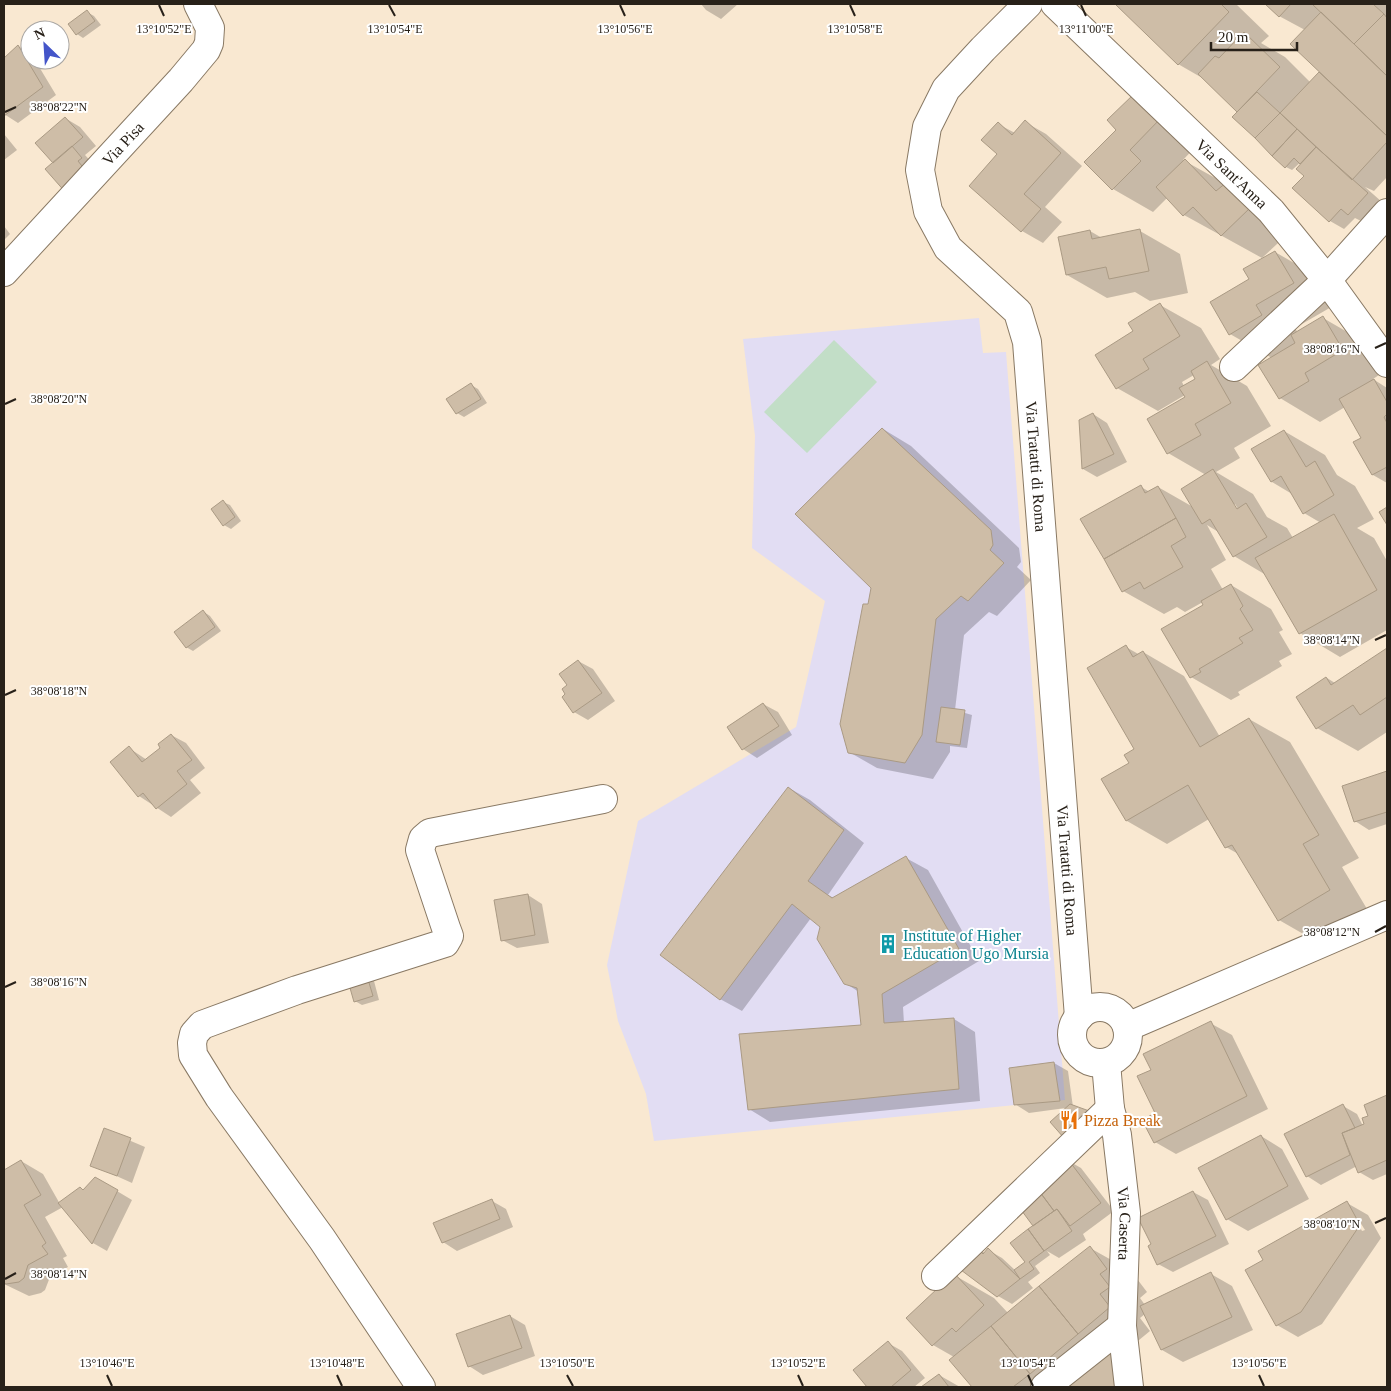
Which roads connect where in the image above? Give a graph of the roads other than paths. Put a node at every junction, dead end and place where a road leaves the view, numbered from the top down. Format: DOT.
graph roads {
  1 [pos="198,4"];
  2 [pos="1028,4"];
  3 [pos="1055,4"];
  4 [pos="1387,213"];
  5 [pos="4,272"];
  6 [pos="1327,280"];
  7 [pos="1387,363"];
  8 [pos="1234,367"];
  9 [pos="604,799"];
  10 [pos="1387,915"];
  11 [pos="1079,1010"];
  12 [pos="1127,1027"];
  13 [pos="1106,1063"];
  14 [pos="1110,1109"];
  15 [pos="936,1276"];
  16 [pos="1122,1326"];
  17 [pos="421,1387"];
  18 [pos="1045,1387"];
  19 [pos="1129,1387"];
  1 -- 5 [label="street, Via Pisa"];
  2 -- 11 [label="street, Via Tratatti di Roma"];
  3 -- 6 [label="street, Via Sant'Anna"];
  4 -- 6 [label="street"];
  6 -- 7 [label="street, Via Sant'Anna"];
  6 -- 8 [label="street"];
  9 -- 17 [label="street"];
  10 -- 12 [label="street"];
  11 -- 12 [label="street"];
  11 -- 13 [label="street"];
  12 -- 13 [label="street"];
  13 -- 14 [label="street, Via Caserta"];
  14 -- 15 [label="street"];
  14 -- 16 [label="street, Via Caserta"];
  16 -- 18 [label="street"];
  16 -- 19 [label="street, Via Caserta"];
}
